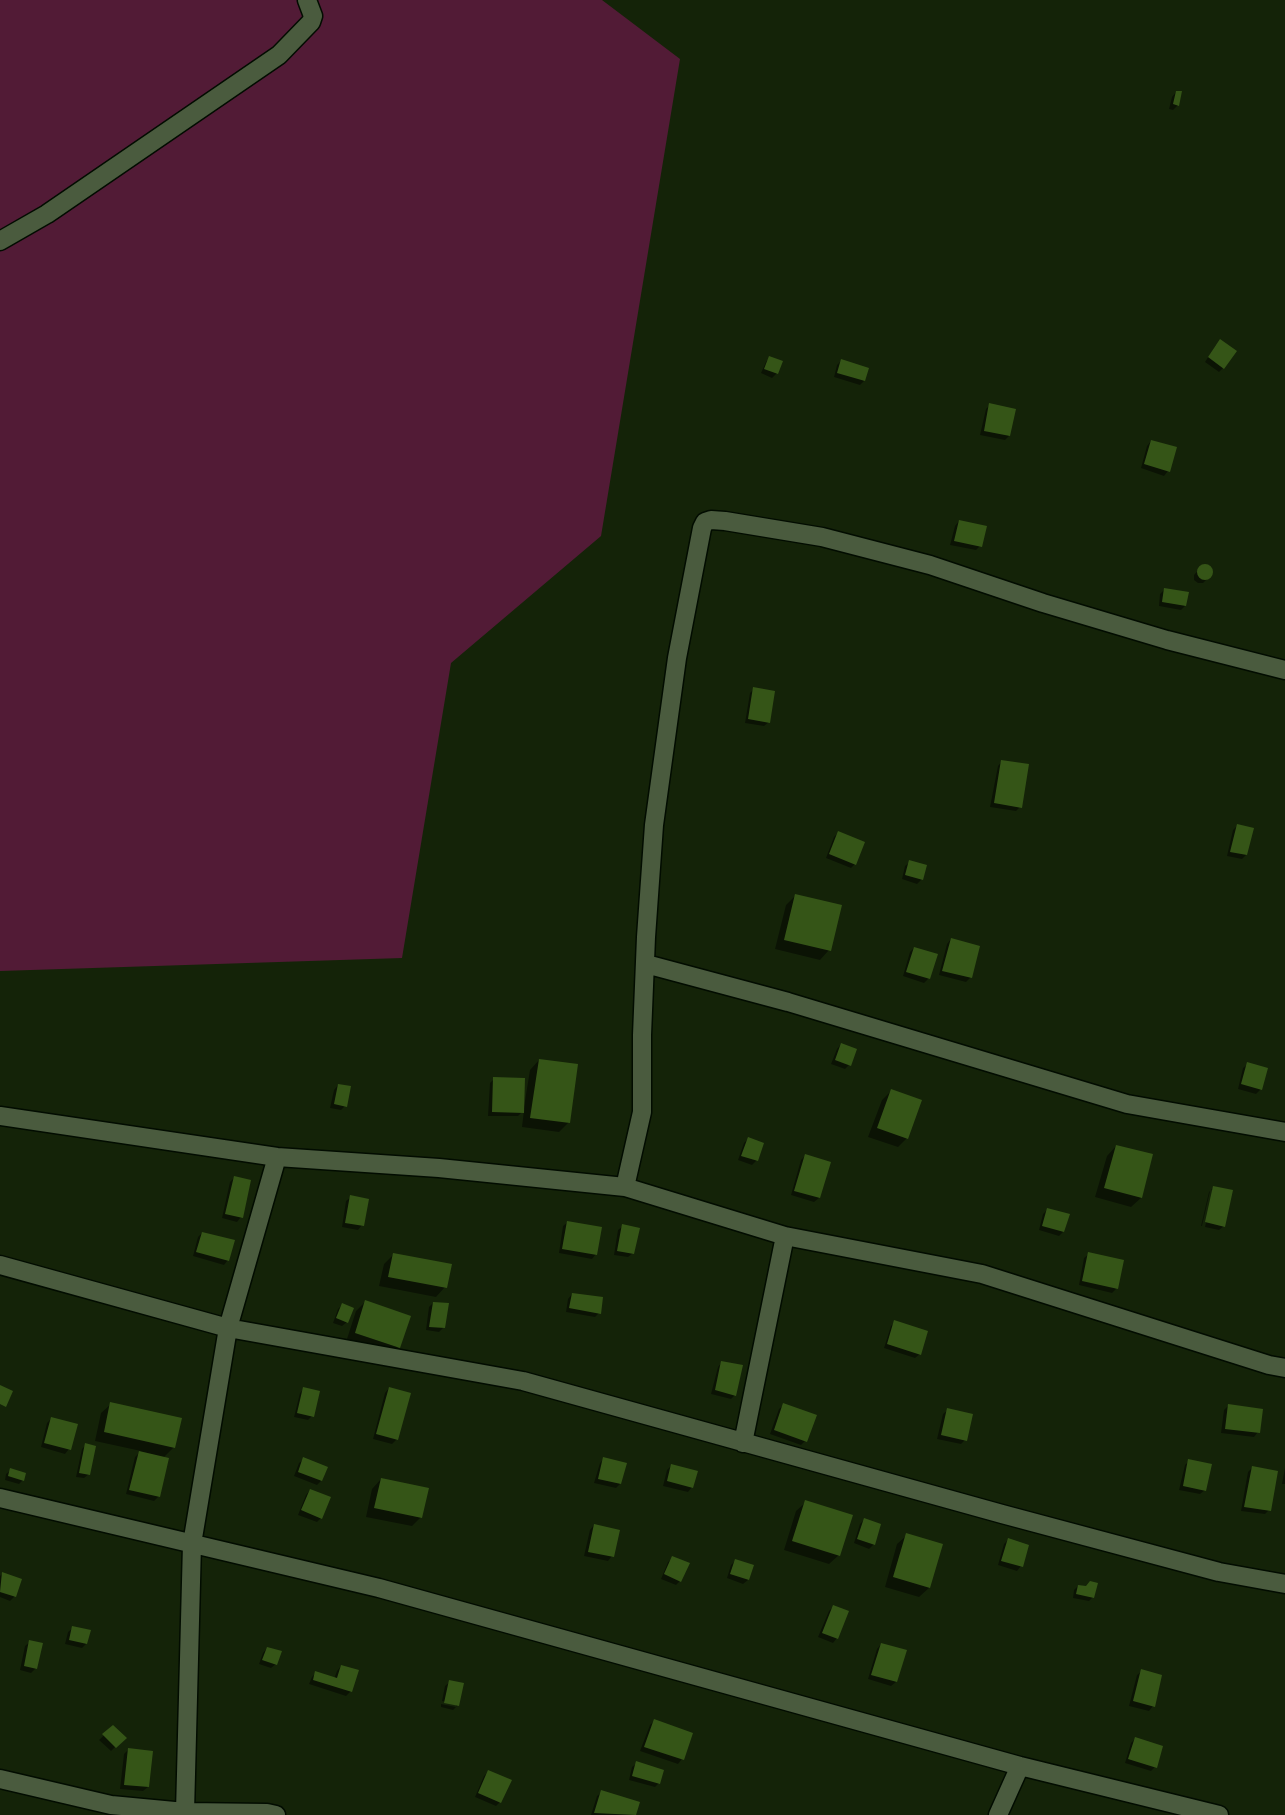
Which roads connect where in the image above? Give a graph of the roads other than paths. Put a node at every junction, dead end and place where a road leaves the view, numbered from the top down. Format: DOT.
graph roads {
  1 [pos="307,0"];
  2 [pos="0,241"];
  3 [pos="1285,670"];
  4 [pos="646,964"];
  5 [pos="0,1116"];
  6 [pos="1285,1132"];
  7 [pos="277,1157"];
  8 [pos="625,1187"];
  9 [pos="785,1236"];
  10 [pos="0,1265"];
  11 [pos="228,1328"];
  12 [pos="1285,1368"];
  13 [pos="743,1443"];
  14 [pos="0,1498"];
  15 [pos="192,1544"];
  16 [pos="1285,1584"];
  17 [pos="1020,1766"];
  18 [pos="0,1779"];
  19 [pos="185,1812"];
  20 [pos="270,1814"];
  21 [pos="998,1815"];
  22 [pos="1219,1815"];
  1 -- 2 [label="street"];
  3 -- 4 [label="street"];
  4 -- 6 [label="street"];
  4 -- 8 [label="street"];
  5 -- 7 [label="street"];
  7 -- 8 [label="street"];
  7 -- 11 [label="street"];
  8 -- 9 [label="street"];
  9 -- 12 [label="street"];
  9 -- 13 [label="street"];
  10 -- 11 [label="street"];
  11 -- 13 [label="street"];
  11 -- 15 [label="street"];
  13 -- 16 [label="street"];
  14 -- 15 [label="street"];
  15 -- 17 [label="street"];
  15 -- 19 [label="street"];
  17 -- 21 [label="street"];
  17 -- 22 [label="street"];
  18 -- 19 [label="street"];
  19 -- 20 [label="street"];
}
